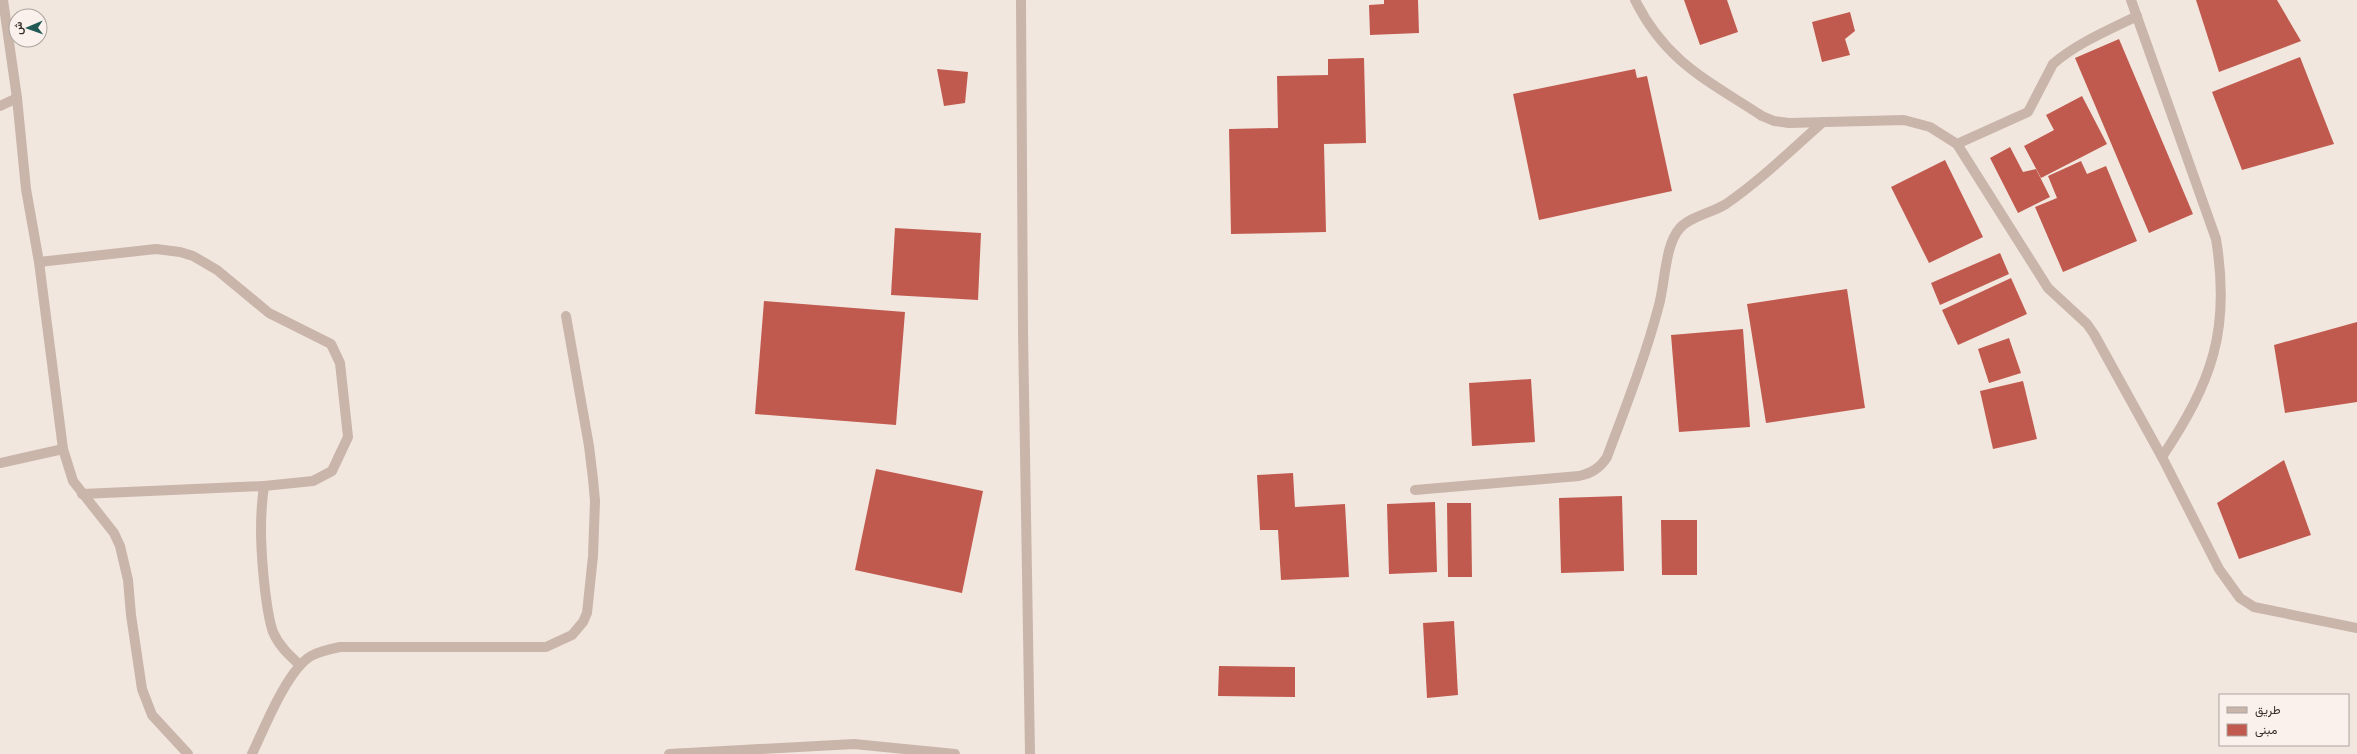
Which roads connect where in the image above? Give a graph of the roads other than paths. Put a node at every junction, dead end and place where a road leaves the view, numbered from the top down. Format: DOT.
graph roads {
  1 [pos="3,0"];
  2 [pos="1021,0"];
  3 [pos="1635,0"];
  4 [pos="2131,0"];
  5 [pos="2137,16"];
  6 [pos="17,98"];
  7 [pos="0,106"];
  8 [pos="1823,122"];
  9 [pos="1957,144"];
  10 [pos="39,262"];
  11 [pos="566,316"];
  12 [pos="63,449"];
  13 [pos="2162,457"];
  14 [pos="0,463"];
  15 [pos="264,486"];
  16 [pos="1415,490"];
  17 [pos="82,494"];
  18 [pos="2357,628"];
  19 [pos="300,665"];
  20 [pos="188,754"];
  21 [pos="252,754"];
  22 [pos="669,754"];
  23 [pos="955,754"];
  24 [pos="1030,754"];
  1 -- 6 [label="street"];
  2 -- 24 [label="street"];
  3 -- 8 [label="street"];
  4 -- 5 [label="street"];
  5 -- 9 [label="street"];
  5 -- 13 [label="street"];
  6 -- 7 [label="street"];
  6 -- 10 [label="street"];
  8 -- 9 [label="street"];
  8 -- 16 [label="street"];
  9 -- 13 [label="street"];
  10 -- 12 [label="street"];
  10 -- 15 [label="street"];
  11 -- 19 [label="street"];
  12 -- 14 [label="street"];
  12 -- 17 [label="street"];
  13 -- 18 [label="street"];
  15 -- 17 [label="street"];
  15 -- 19 [label="street"];
  17 -- 20 [label="street"];
  19 -- 21 [label="street"];
  22 -- 23 [label="street"];
}
